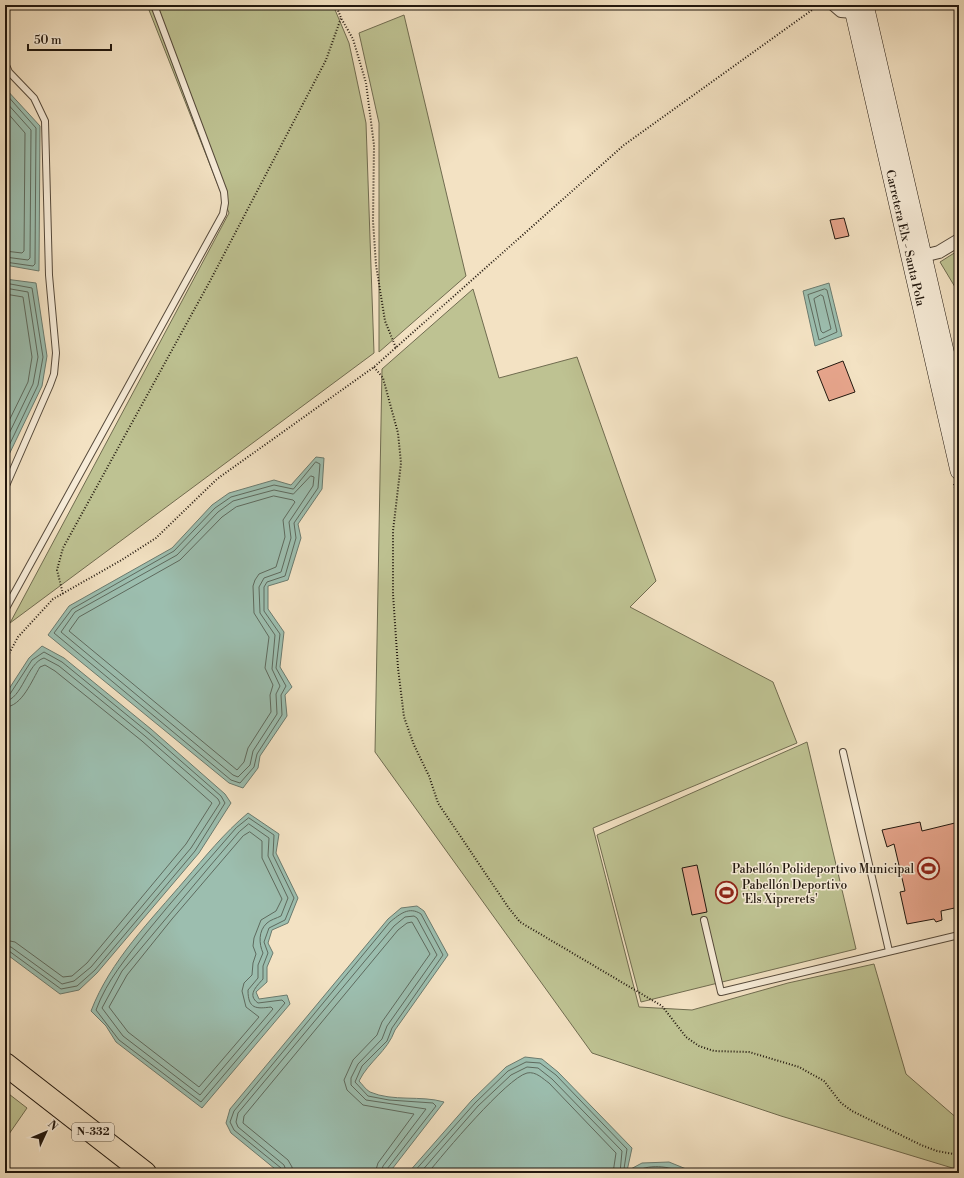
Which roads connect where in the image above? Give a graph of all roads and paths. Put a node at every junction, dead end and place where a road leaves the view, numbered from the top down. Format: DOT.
graph roads {
  1 [pos="154,5"];
  2 [pos="336,5"];
  3 [pos="819,5"];
  4 [pos="834,5"];
  5 [pos="857,7"];
  6 [pos="341,18"];
  7 [pos="5,64"];
  8 [pos="959,240"];
  9 [pos="923,256"];
  10 [pos="396,348"];
  11 [pos="374,367"];
  12 [pos="959,411"];
  13 [pos="959,471"];
  14 [pos="5,488"];
  15 [pos="63,594"];
  16 [pos="5,610"];
  17 [pos="5,660"];
  18 [pos="843,752"];
  19 [pos="704,920"];
  20 [pos="959,935"];
  21 [pos="889,951"];
  22 [pos="5,1064"];
  23 [pos="959,1155"];
  24 [pos="146,1173"];
  1 -- 16 [label="lane"];
  2 -- 6 [label="path"];
  3 -- 10 [label="path"];
  4 -- 5 [label="street"];
  5 -- 9 [label="main road, Carretera Elx - Santa Pola"];
  5 -- 13 [label="main road, Carretera Elx - Santa Pola"];
  6 -- 10 [label="path"];
  6 -- 15 [label="path"];
  7 -- 14 [label="lane"];
  8 -- 9 [label="street"];
  9 -- 12 [label="main road, Carretera Elx - Santa Pola"];
  10 -- 11 [label="path"];
  11 -- 15 [label="path"];
  11 -- 23 [label="path"];
  15 -- 17 [label="path"];
  18 -- 21 [label="lane"];
  19 -- 21 [label="lane"];
  20 -- 21 [label="lane"];
  22 -- 24 [label="highway, N-332"];
}
